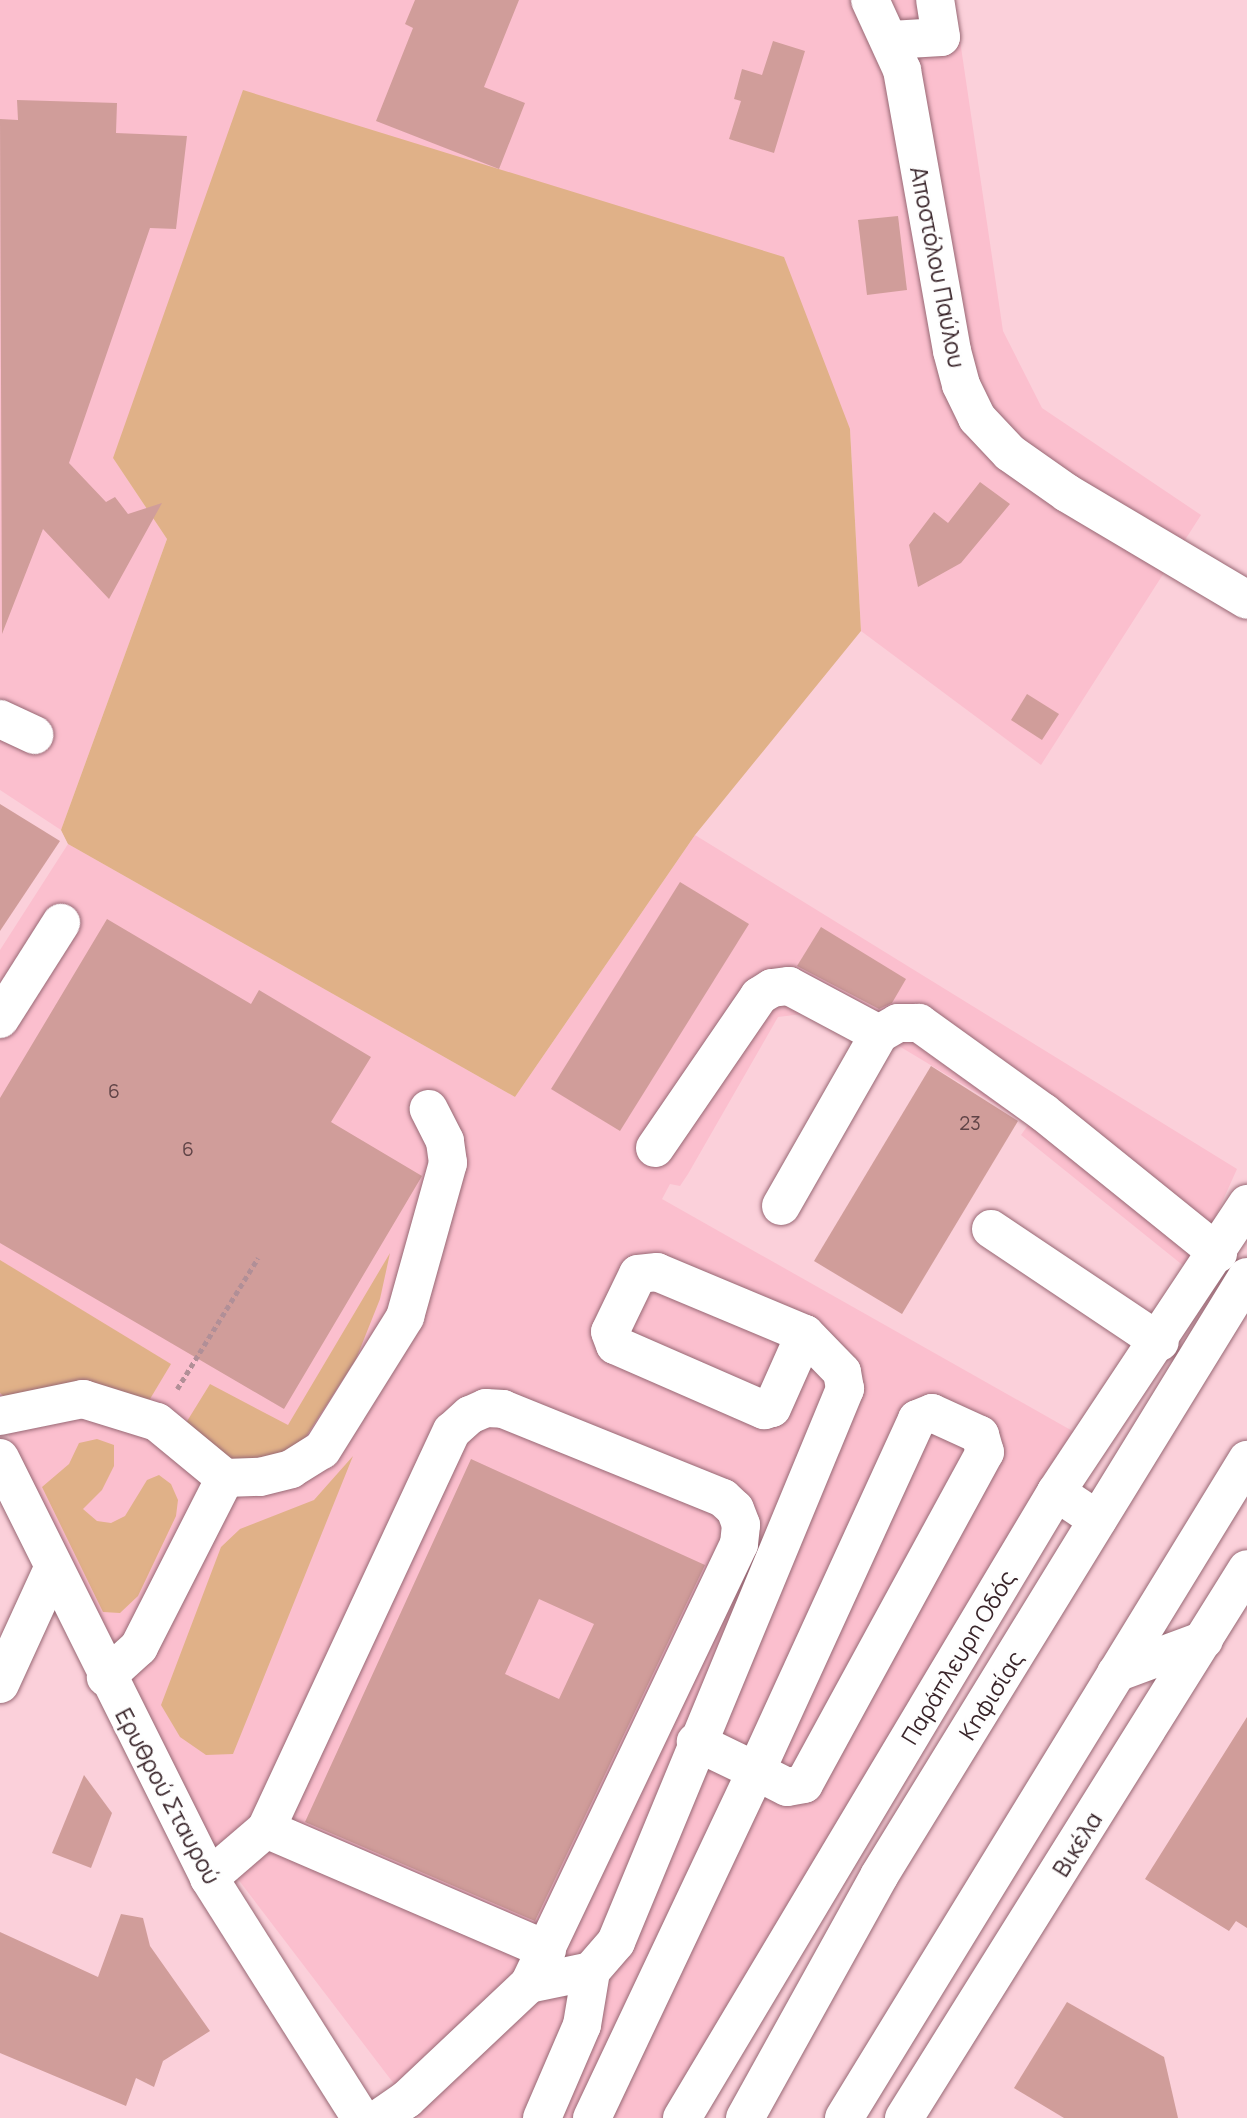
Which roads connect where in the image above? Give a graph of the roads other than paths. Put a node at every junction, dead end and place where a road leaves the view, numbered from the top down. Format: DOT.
graph roads {
  1 [pos="935,0"];
  2 [pos="872,13"];
  3 [pos="1247,600"];
  4 [pos="0,719"];
  5 [pos="35,735"];
  6 [pos="61,923"];
  7 [pos="0,1019"];
  8 [pos="879,1034"];
  9 [pos="429,1109"];
  10 [pos="655,1148"];
  11 [pos="1247,1205"];
  12 [pos="781,1206"];
  13 [pos="991,1229"];
  14 [pos="1217,1254"];
  15 [pos="1247,1277"];
  16 [pos="805,1334"];
  17 [pos="1160,1342"];
  18 [pos="0,1416"];
  19 [pos="0,1458"];
  20 [pos="1247,1460"];
  21 [pos="225,1478"];
  22 [pos="1056,1492"];
  23 [pos="1098,1520"];
  24 [pos="53,1567"];
  25 [pos="1241,1593"];
  26 [pos="1204,1640"];
  27 [pos="1116,1673"];
  28 [pos="106,1677"];
  29 [pos="0,1684"];
  30 [pos="696,1742"];
  31 [pos="756,1772"];
  32 [pos="266,1829"];
  33 [pos="209,1878"];
  34 [pos="547,1951"];
  35 [pos="590,1971"];
  36 [pos="529,1984"];
  37 [pos="362,2118"];
  38 [pos="380,2118"];
  39 [pos="542,2118"];
  40 [pos="592,2118"];
  41 [pos="682,2118"];
  42 [pos="745,2118"];
  43 [pos="844,2118"];
  44 [pos="904,2118"];
  1 -- 2 [label="street, Αποστόλου Παύλου"];
  2 -- 3 [label="street, Αποστόλου Παύλου"];
  4 -- 5 [label="street"];
  6 -- 7 [label="street"];
  8 -- 10 [label="street"];
  8 -- 12 [label="street"];
  8 -- 14 [label="street"];
  9 -- 21 [label="street"];
  11 -- 14 [label="street, Παράπλευρη Οδός"];
  13 -- 17 [label="street"];
  14 -- 17 [label="street, Παράπλευρη Οδός"];
  15 -- 23 [label="street, Κηφισίας"];
  16 -- 16 [label="street"];
  16 -- 30 [label="street"];
  17 -- 22 [label="street, Παράπλευρη Οδός"];
  18 -- 21 [label="street"];
  19 -- 24 [label="street, Ερυθρού Σταυρού"];
  20 -- 27 [label="street"];
  21 -- 28 [label="street"];
  22 -- 23 [label="street"];
  22 -- 41 [label="street, Παράπλευρη Οδός"];
  23 -- 42 [label="street, Κηφισίας"];
  24 -- 28 [label="street, Ερυθρού Σταυρού"];
  24 -- 29 [label="street"];
  25 -- 26 [label="street, Βικέλα"];
  26 -- 27 [label="street"];
  26 -- 44 [label="street, Βικέλα"];
  27 -- 43 [label="street"];
  28 -- 33 [label="street, Ερυθρού Σταυρού"];
  30 -- 31 [label="street"];
  30 -- 35 [label="street"];
  31 -- 31 [label="street"];
  31 -- 40 [label="street"];
  32 -- 33 [label="street"];
  32 -- 34 [label="street"];
  32 -- 34 [label="street"];
  33 -- 37 [label="street, Ερυθρού Σταυρού"];
  34 -- 36 [label="street"];
  35 -- 36 [label="street"];
  35 -- 39 [label="street"];
  36 -- 38 [label="street"];
}
